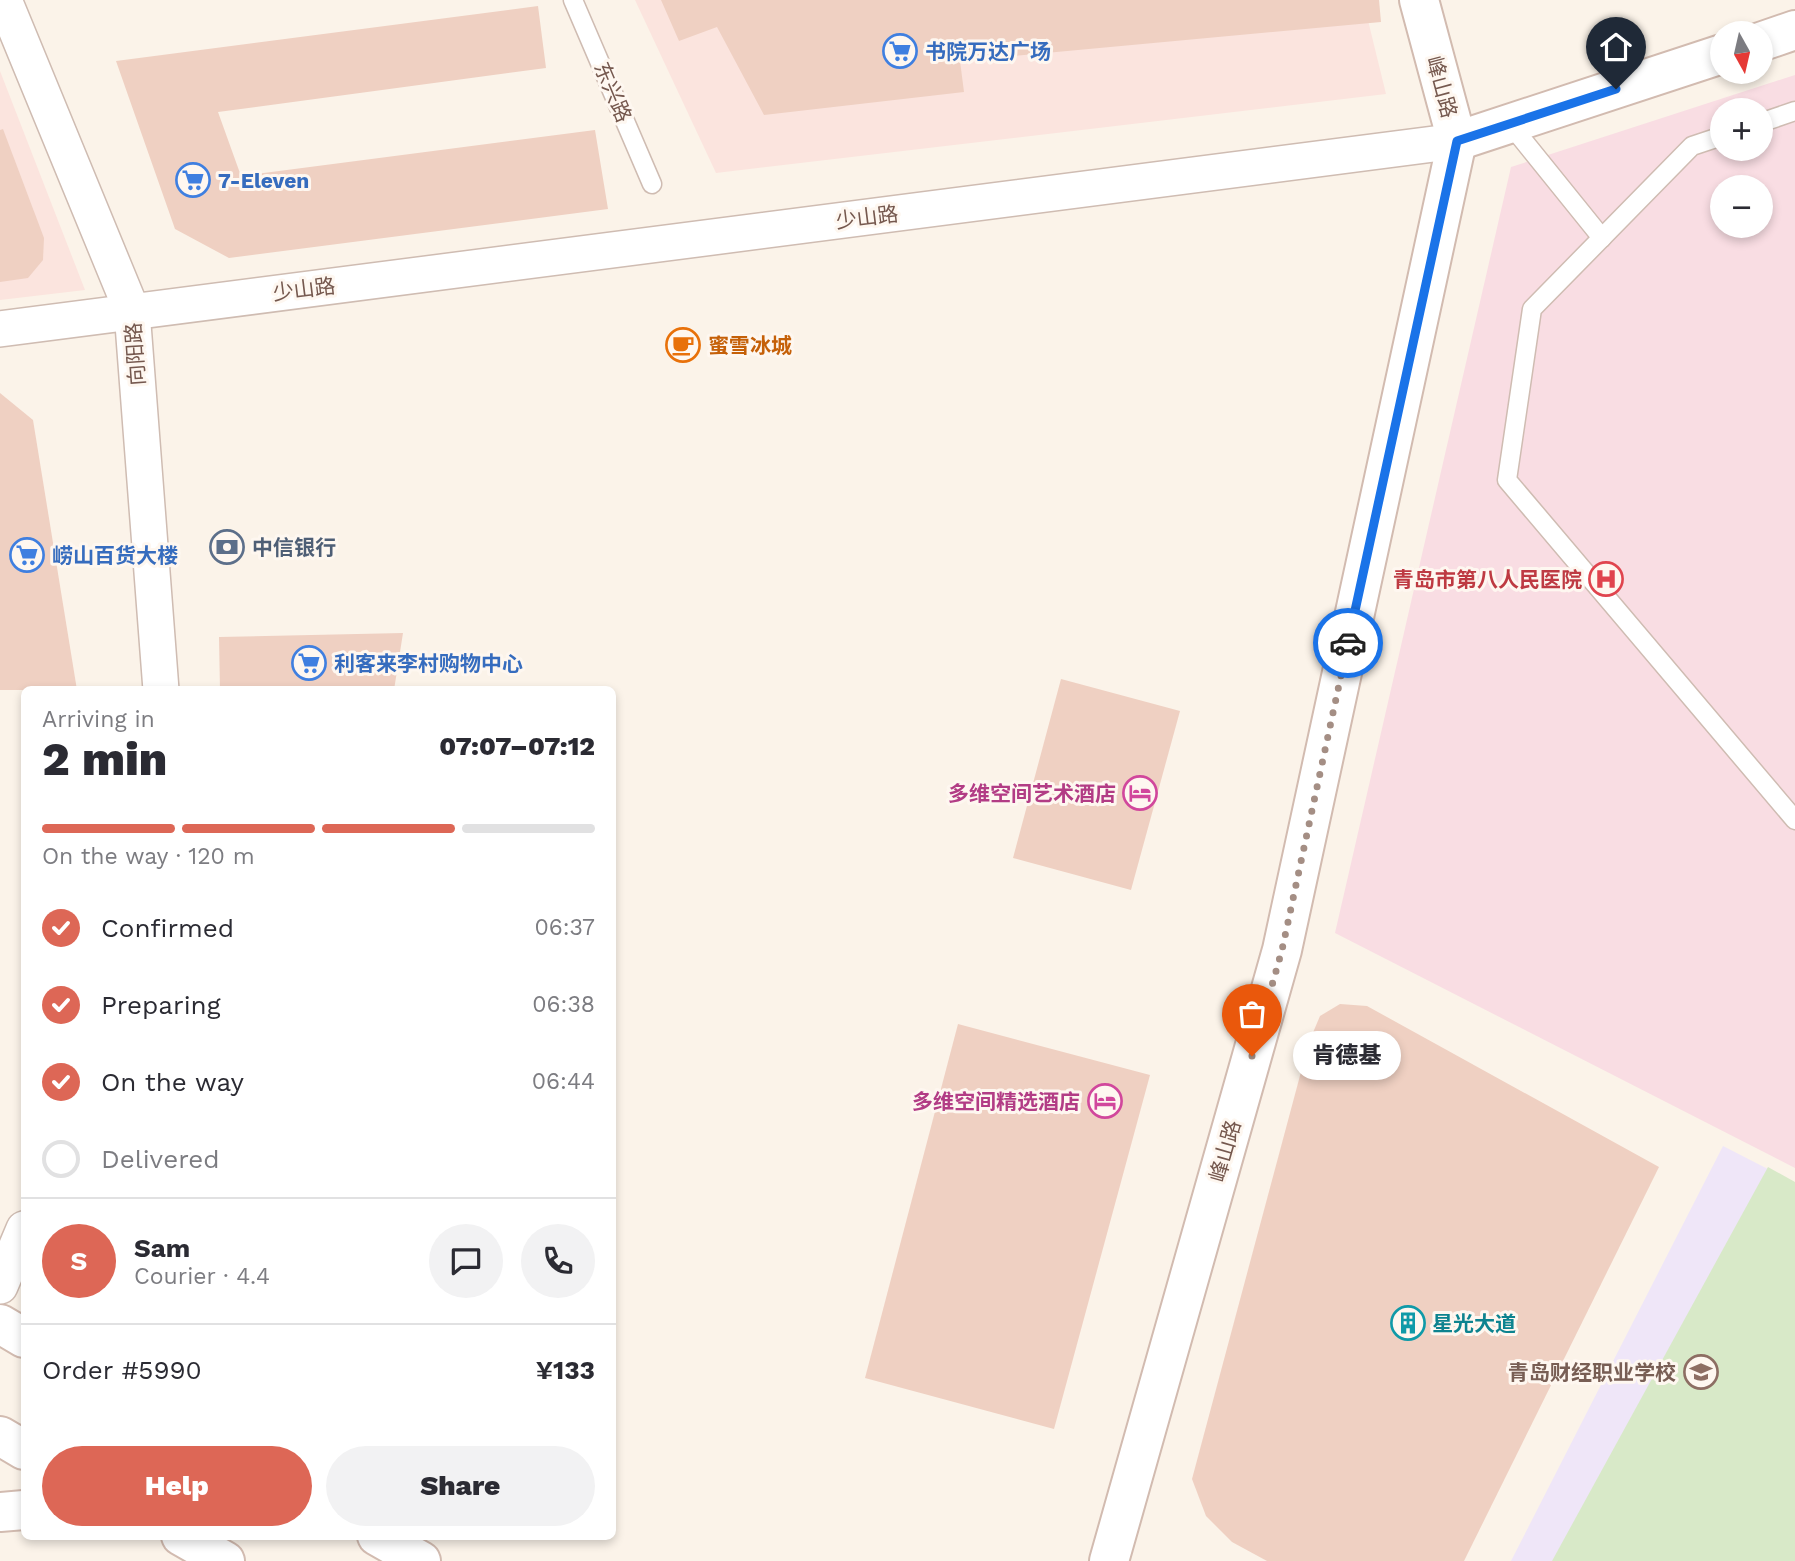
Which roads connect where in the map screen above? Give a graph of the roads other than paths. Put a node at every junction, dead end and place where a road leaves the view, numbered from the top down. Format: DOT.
graph roads {
  1 [pos="4,0"];
  2 [pos="573,0"];
  3 [pos="1419,0"];
  4 [pos="1795,30"];
  5 [pos="1773,37"];
  6 [pos="1710,58"];
  7 [pos="1795,111"];
  8 [pos="1773,119"];
  9 [pos="1510,124"];
  10 [pos="1710,140"];
  11 [pos="1457,141"];
  12 [pos="652,184"];
  13 [pos="1602,238"];
  14 [pos="132,311"];
  15 [pos="0,329"];
  16 [pos="161,686"];
  17 [pos="1795,820"];
  18 [pos="21,1236"];
  19 [pos="0,1286"];
  20 [pos="0,1324"];
  21 [pos="21,1336"];
  22 [pos="0,1436"];
  23 [pos="21,1448"];
  24 [pos="21,1510"];
  25 [pos="0,1511"];
  26 [pos="188,1540"];
  27 [pos="384,1540"];
  28 [pos="225,1561"];
  29 [pos="421,1561"];
  30 [pos="1109,1561"];
  1 -- 14 [label="street, 向阳路"];
  2 -- 12 [label="lane, 东兴路"];
  3 -- 11 [label="street, 峰山路"];
  4 -- 5 [label="street"];
  6 -- 9 [label="street, 少山路"];
  7 -- 8 [label="lane"];
  9 -- 11 [label="street, 少山路"];
  9 -- 13 [label="lane"];
  10 -- 13 [label="lane"];
  11 -- 14 [label="street, 少山路"];
  11 -- 30 [label="street, 峰山路"];
  13 -- 17 [label="lane"];
  14 -- 15 [label="street, 少山路"];
  14 -- 16 [label="street, 向阳路"];
  18 -- 19 [label="street"];
  20 -- 21 [label="street"];
  22 -- 23 [label="street"];
  24 -- 25 [label="street"];
  26 -- 28 [label="street"];
  27 -- 29 [label="street"];
}
